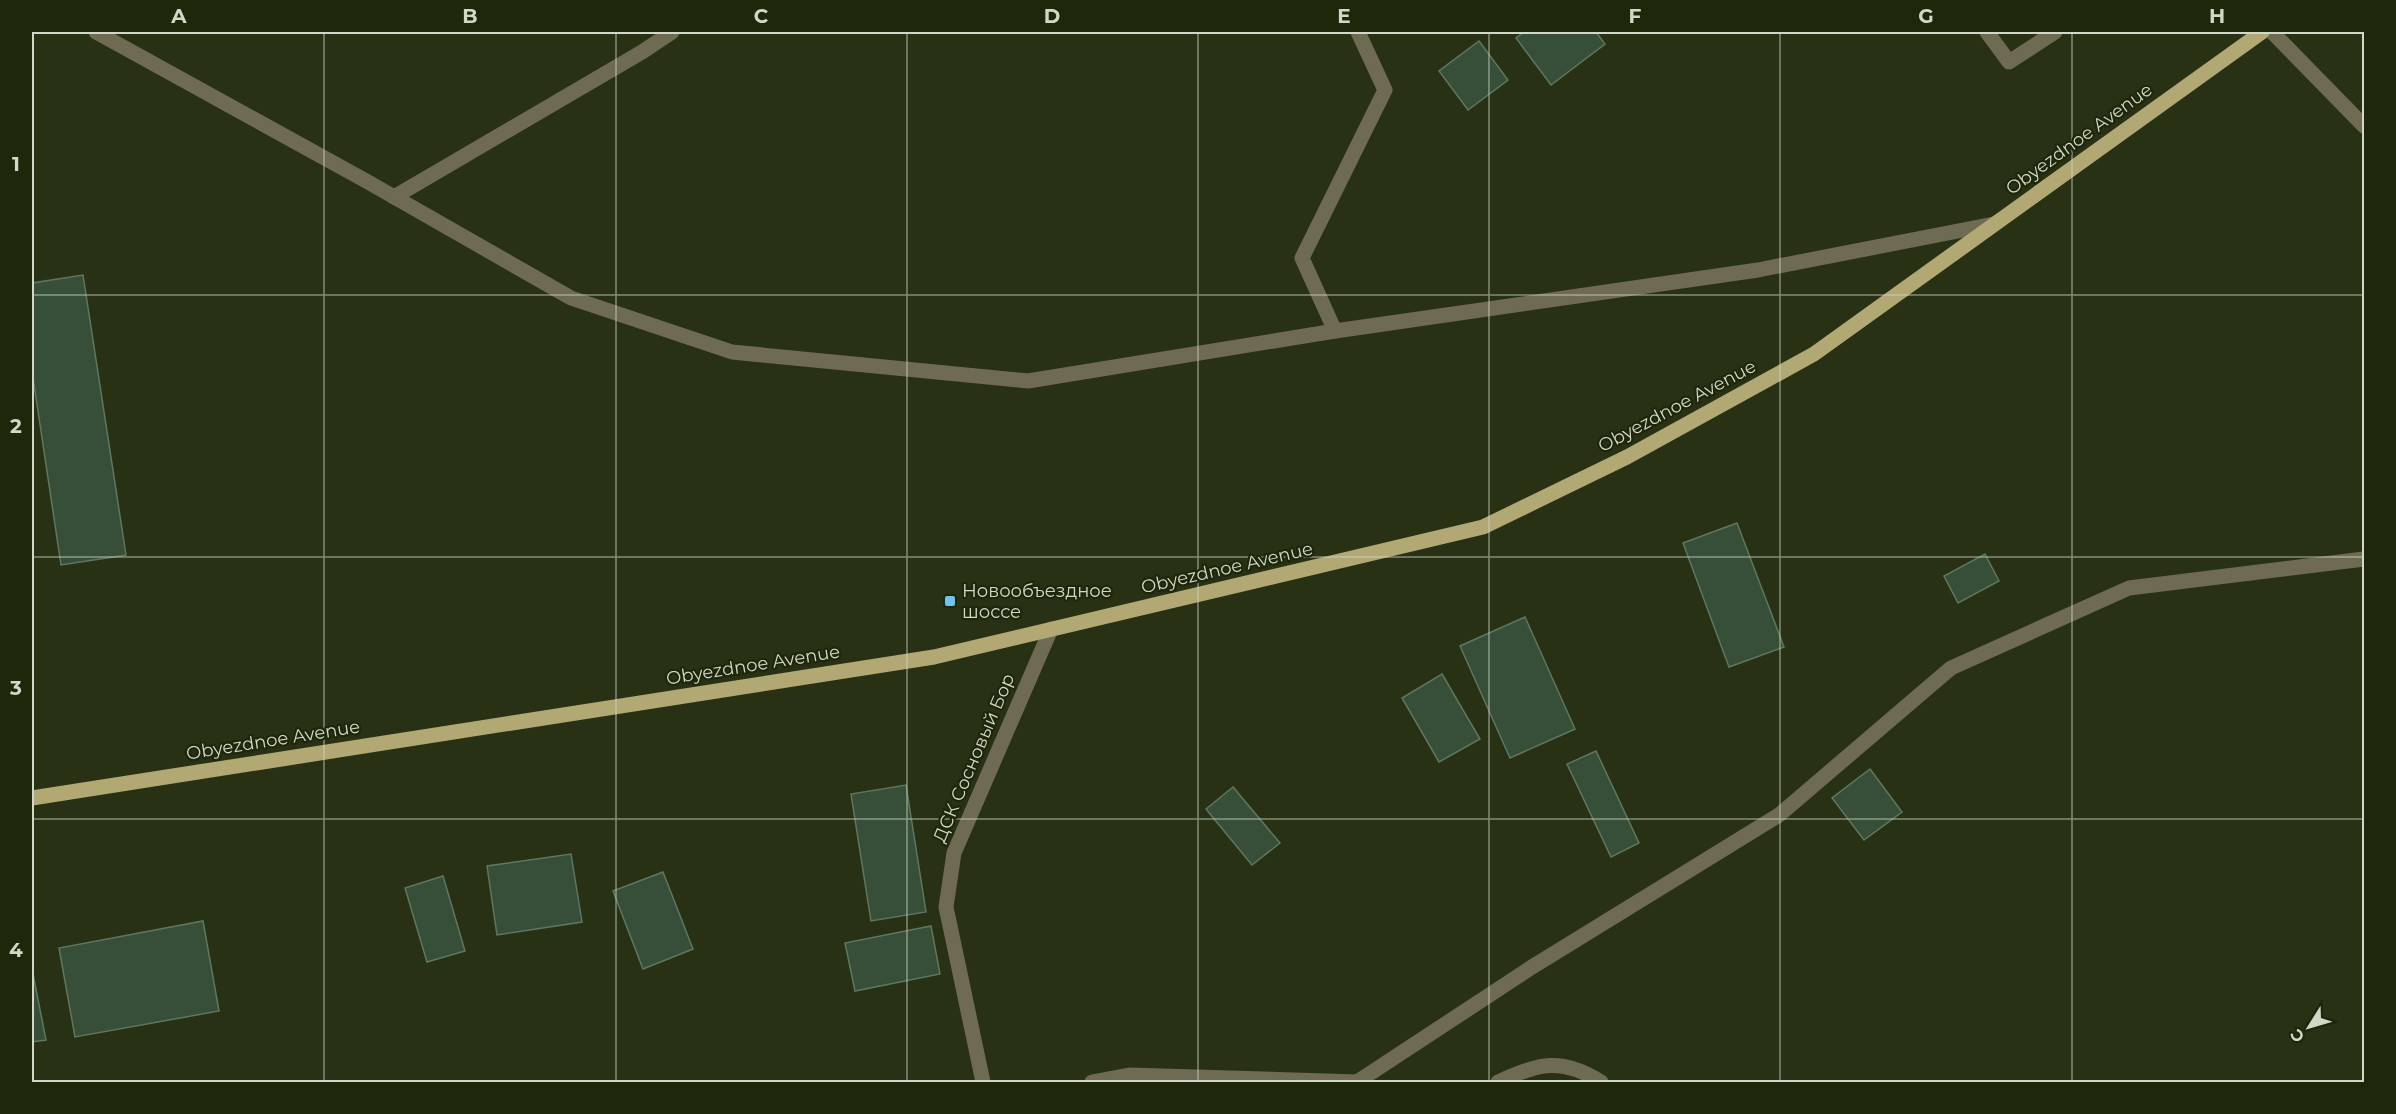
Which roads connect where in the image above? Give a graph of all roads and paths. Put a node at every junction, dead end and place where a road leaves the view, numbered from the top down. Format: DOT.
graph roads {
  1 [pos="96,32"];
  2 [pos="672,32"];
  3 [pos="1358,32"];
  4 [pos="1987,32"];
  5 [pos="2055,32"];
  6 [pos="2262,32"];
  7 [pos="2272,32"];
  8 [pos="2364,126"];
  9 [pos="394,197"];
  10 [pos="1995,224"];
  11 [pos="1335,331"];
  12 [pos="2364,559"];
  13 [pos="1051,630"];
  14 [pos="32,798"];
  15 [pos="1358,1082"];
  16 [pos="983,1083"];
  17 [pos="1092,1083"];
  18 [pos="1498,1083"];
  19 [pos="1601,1083"];
  1 -- 9 [label="street"];
  2 -- 9 [label="street"];
  3 -- 11 [label="street"];
  4 -- 5 [label="street"];
  6 -- 10 [label="main road, Obyezdnoe Avenue"];
  7 -- 8 [label="street"];
  9 -- 11 [label="street"];
  10 -- 11 [label="street"];
  10 -- 13 [label="main road, Obyezdnoe Avenue"];
  12 -- 15 [label="street"];
  13 -- 14 [label="main road, Obyezdnoe Avenue"];
  13 -- 16 [label="street, ДСК Сосновый Бор"];
  15 -- 17 [label="street"];
  18 -- 19 [label="street"];
}
